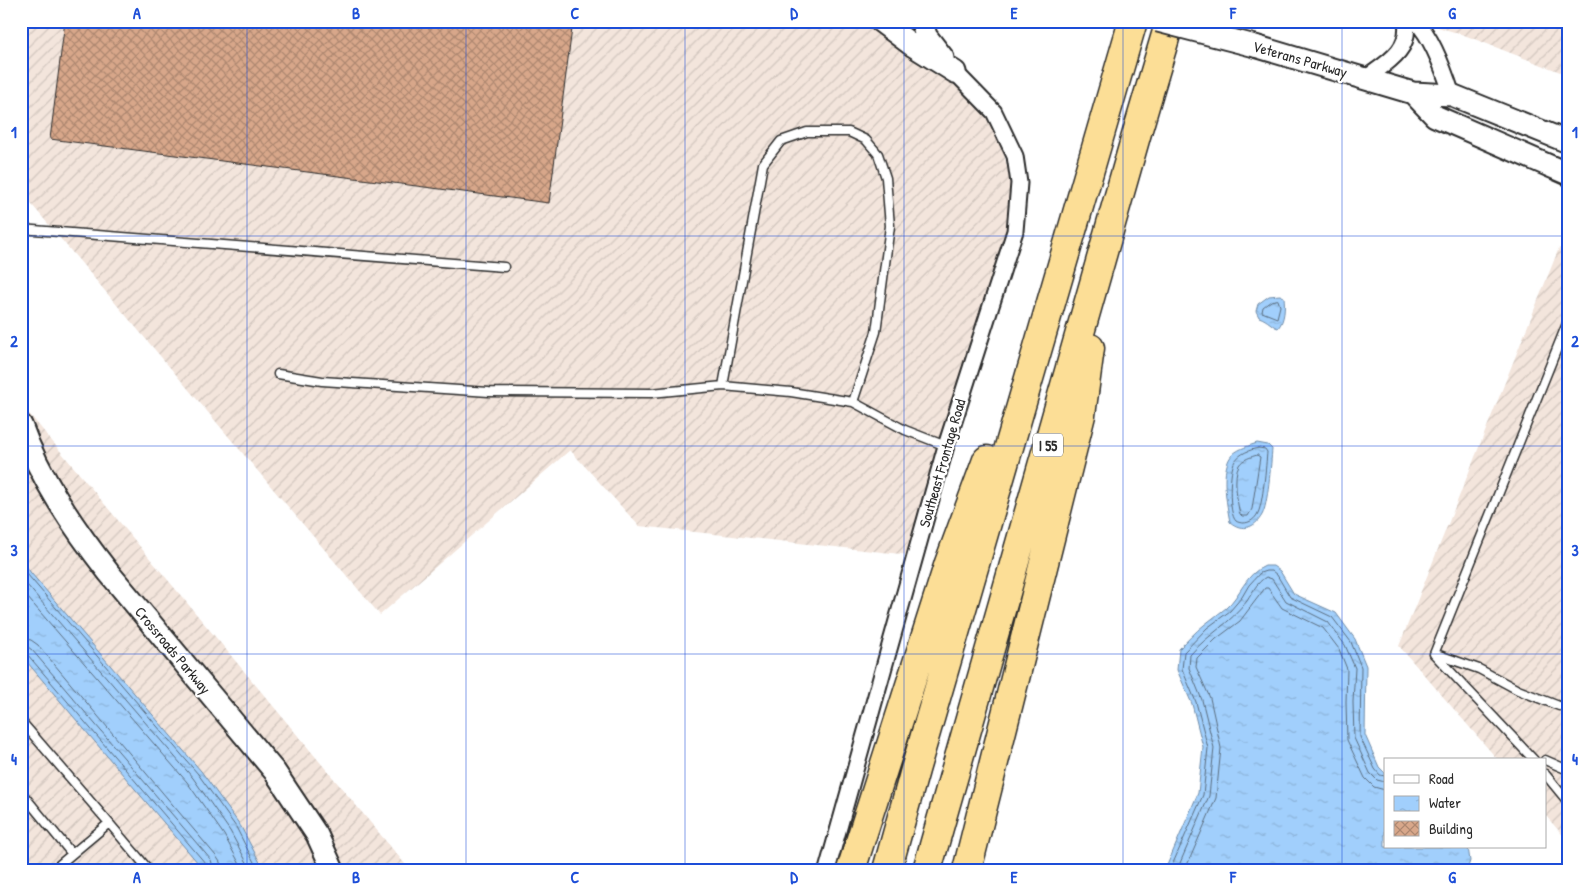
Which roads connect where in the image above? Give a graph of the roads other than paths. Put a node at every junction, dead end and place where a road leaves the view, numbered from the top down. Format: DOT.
graph roads {
  1 [pos="880,21"];
  2 [pos="922,21"];
  3 [pos="1132,21"];
  4 [pos="1158,21"];
  5 [pos="1170,21"];
  6 [pos="1406,21"];
  7 [pos="1416,21"];
  8 [pos="954,72"];
  9 [pos="1366,79"];
  10 [pos="1412,92"];
  11 [pos="1452,95"];
  12 [pos="1568,142"];
  13 [pos="1568,174"];
  14 [pos="21,229"];
  15 [pos="1069,238"];
  16 [pos="1105,245"];
  17 [pos="504,267"];
  18 [pos="1568,321"];
  19 [pos="278,374"];
  20 [pos="723,386"];
  21 [pos="853,402"];
  22 [pos="21,425"];
  23 [pos="946,446"];
  24 [pos="1434,654"];
  25 [pos="1559,706"];
  26 [pos="21,721"];
  27 [pos="1528,752"];
  28 [pos="1532,758"];
  29 [pos="1541,758"];
  30 [pos="1546,760"];
  31 [pos="1568,770"];
  32 [pos="1546,775"];
  33 [pos="21,792"];
  34 [pos="1568,802"];
  35 [pos="109,823"];
  36 [pos="72,854"];
  37 [pos="53,870"];
  38 [pos="149,870"];
  39 [pos="333,870"];
  40 [pos="827,870"];
  41 [pos="850,870"];
  42 [pos="887,870"];
  43 [pos="927,870"];
  44 [pos="967,870"];
  1 -- 8 [label="main road"];
  2 -- 8 [label="main road"];
  3 -- 15 [label="highway, I 55"];
  4 -- 9 [label="main road, Veterans Parkway, bridge"];
  5 -- 16 [label="highway, I 55"];
  6 -- 9 [label="street"];
  7 -- 11 [label="street"];
  8 -- 23 [label="street, Southeast Frontage Road"];
  9 -- 10 [label="main road, Veterans Parkway"];
  10 -- 11 [label="main road, Veterans Parkway"];
  10 -- 13 [label="main road"];
  11 -- 12 [label="main road, Veterans Parkway"];
  14 -- 17 [label="lane"];
  15 -- 41 [label="highway"];
  15 -- 42 [label="highway, I 55"];
  16 -- 43 [label="highway, I 55"];
  16 -- 44 [label="highway"];
  18 -- 24 [label="lane"];
  19 -- 20 [label="lane"];
  20 -- 21 [label="lane"];
  20 -- 21 [label="lane"];
  21 -- 23 [label="lane"];
  22 -- 39 [label="main road, Crossroads Parkway"];
  23 -- 40 [label="street, Southeast Frontage Road"];
  24 -- 25 [label="lane"];
  24 -- 27 [label="lane"];
  26 -- 35 [label="lane"];
  27 -- 28 [label="lane"];
  27 -- 29 [label="lane"];
  30 -- 31 [label="lane"];
  32 -- 34 [label="lane"];
  33 -- 36 [label="lane"];
  35 -- 36 [label="lane"];
  35 -- 38 [label="lane"];
  36 -- 37 [label="lane"];
}
